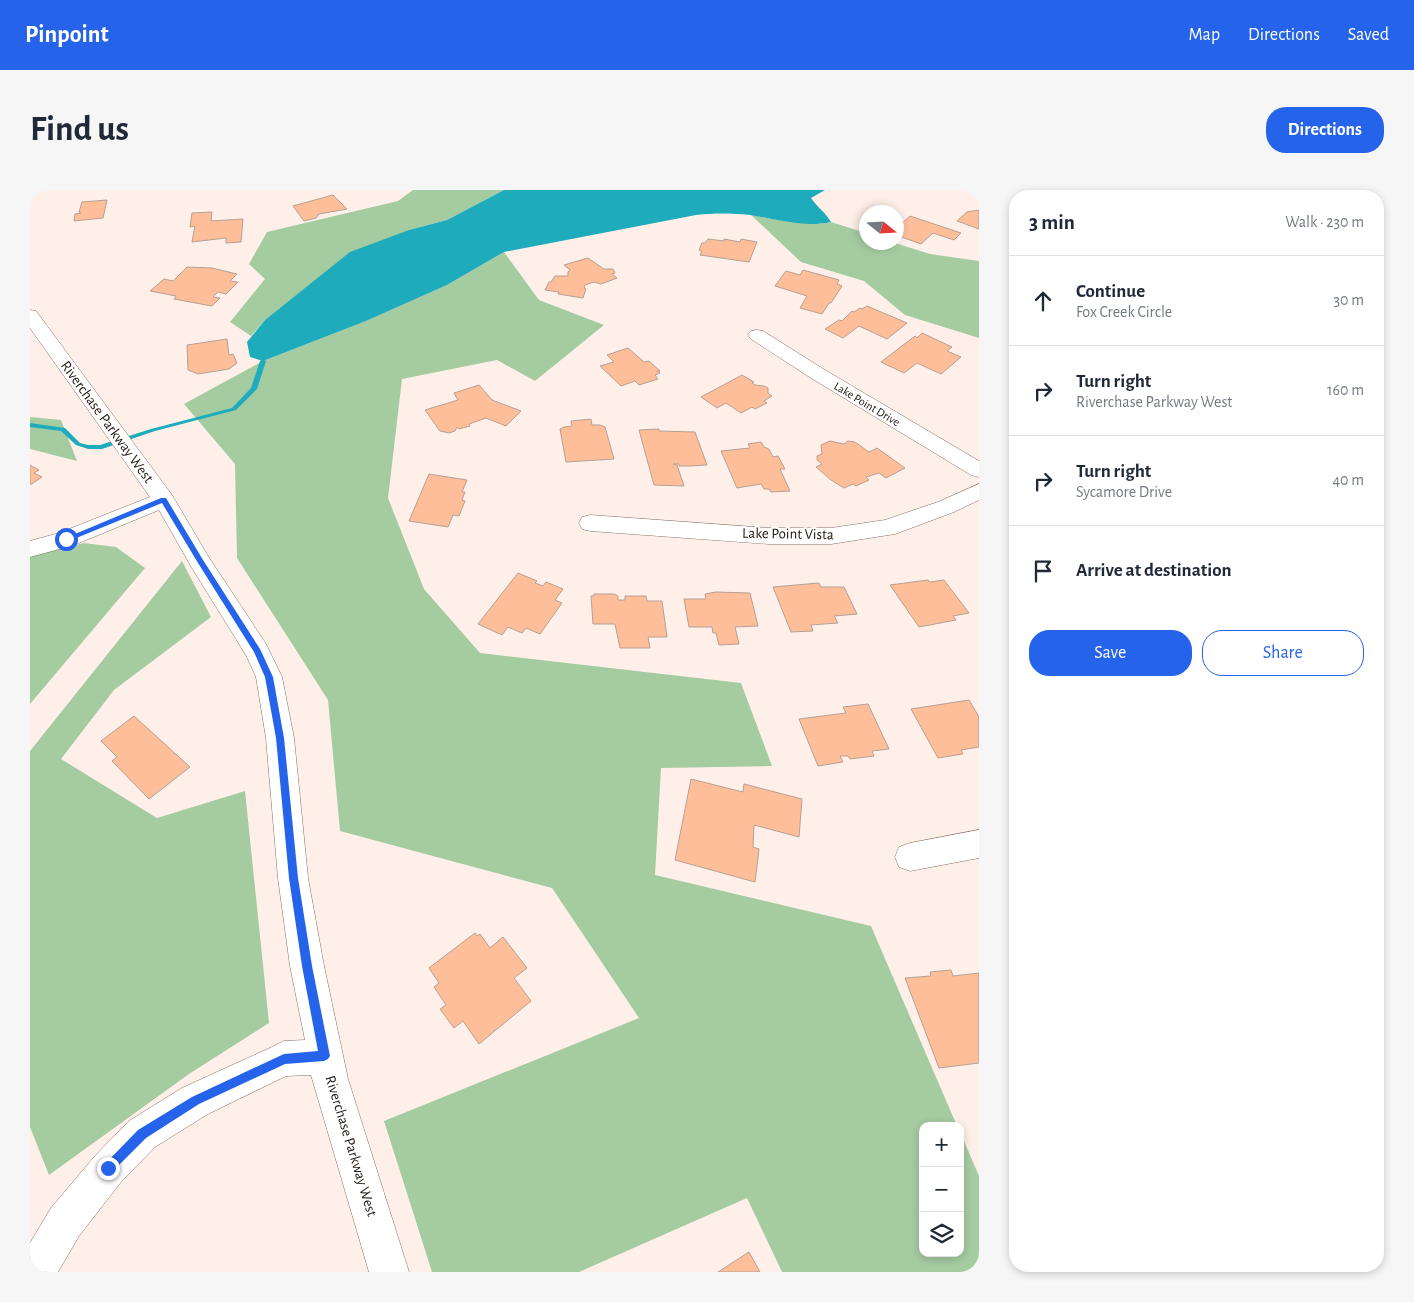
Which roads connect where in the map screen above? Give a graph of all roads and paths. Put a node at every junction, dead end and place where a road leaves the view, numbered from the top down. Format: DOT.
graph roads {
  1 [pos="30,315"];
  2 [pos="757,335"];
  3 [pos="979,470"];
  4 [pos="979,491"];
  5 [pos="164,500"];
  6 [pos="590,524"];
  7 [pos="30,549"];
  8 [pos="979,844"];
  9 [pos="910,856"];
  10 [pos="324,1056"];
  11 [pos="35,1272"];
  12 [pos="389,1272"];
  1 -- 5 [label="street, Riverchase Parkway West"];
  2 -- 3 [label="street, Lake Point Drive"];
  4 -- 6 [label="street, Lake Point Vista"];
  5 -- 7 [label="street"];
  5 -- 10 [label="street, Riverchase Parkway West"];
  8 -- 9 [label="street"];
  10 -- 11 [label="street"];
  10 -- 12 [label="street, Riverchase Parkway West"];
}
